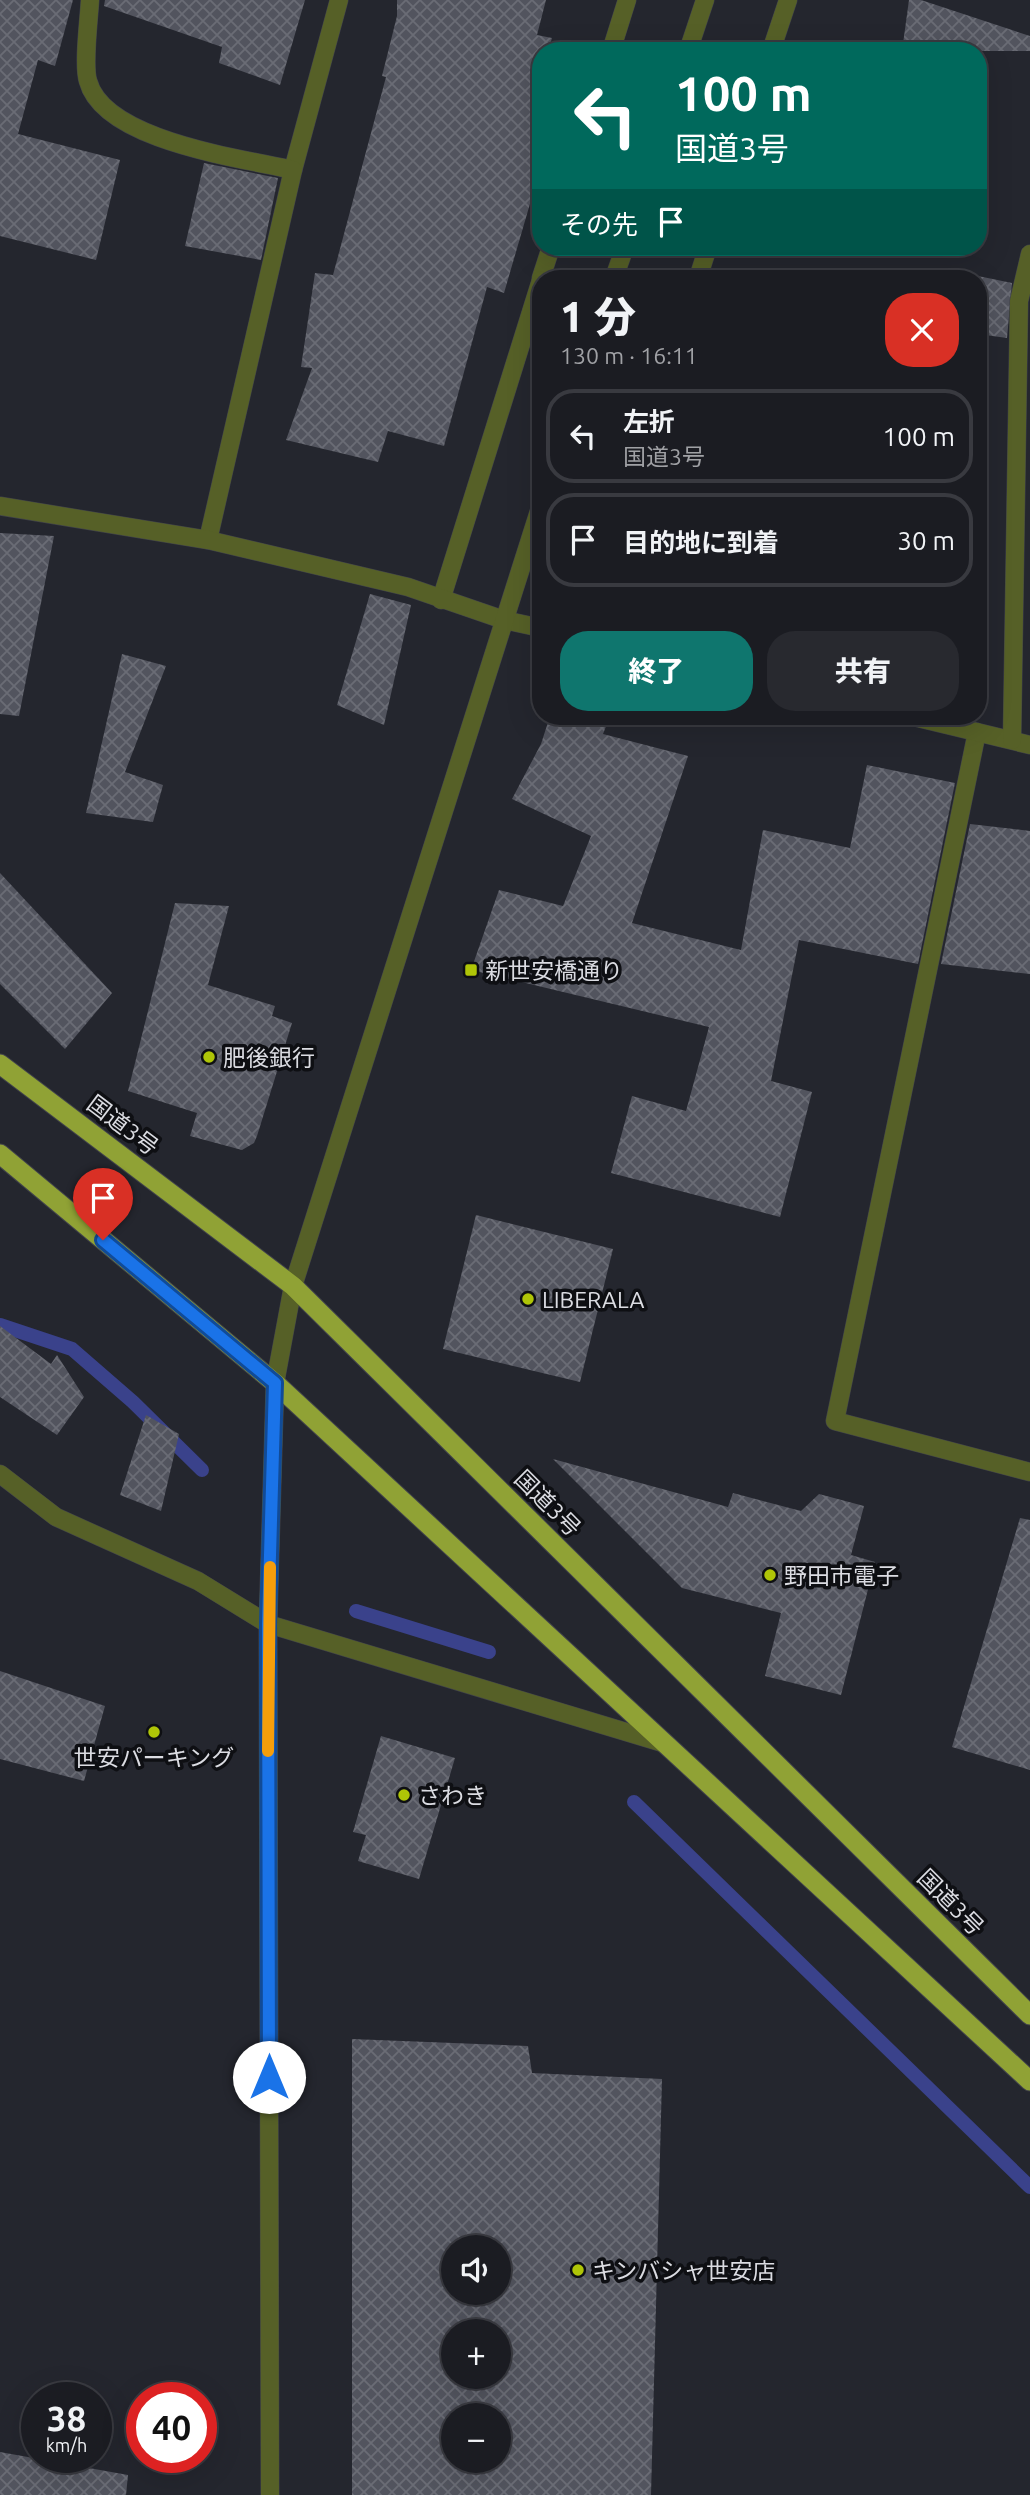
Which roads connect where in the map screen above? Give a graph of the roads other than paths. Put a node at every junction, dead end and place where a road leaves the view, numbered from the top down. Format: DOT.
graph roads {
  1 [pos="90,0"];
  2 [pos="339,0"];
  3 [pos="627,0"];
  4 [pos="705,0"];
  5 [pos="788,0"];
  6 [pos="614,42"];
  7 [pos="691,42"];
  8 [pos="774,42"];
  9 [pos="293,170"];
  10 [pos="1030,254"];
  11 [pos="532,308"];
  12 [pos="0,506"];
  13 [pos="532,533"];
  14 [pos="208,541"];
  15 [pos="441,600"];
  16 [pos="504,620"];
  17 [pos="532,626"];
  18 [pos="948,725"];
  19 [pos="977,732"];
  20 [pos="1012,740"];
  21 [pos="1030,745"];
  22 [pos="0,1064"];
  23 [pos="0,1154"];
  24 [pos="293,1286"];
  25 [pos="275,1383"];
  26 [pos="1030,1472"];
  27 [pos="0,1474"];
  28 [pos="268,1624"];
  29 [pos="666,1744"];
  30 [pos="1030,2015"];
  31 [pos="1030,2081"];
  32 [pos="270,2495"];
  1 -- 9 [label="street"];
  2 -- 9 [label="street"];
  3 -- 6 [label="street"];
  4 -- 7 [label="street"];
  5 -- 8 [label="street"];
  9 -- 14 [label="street"];
  10 -- 20 [label="street"];
  11 -- 15 [label="street"];
  12 -- 14 [label="street"];
  13 -- 16 [label="street"];
  14 -- 15 [label="street"];
  15 -- 16 [label="street"];
  16 -- 17 [label="street"];
  16 -- 24 [label="street"];
  18 -- 19 [label="street"];
  19 -- 20 [label="street"];
  19 -- 26 [label="street"];
  20 -- 21 [label="street"];
  22 -- 24 [label="highway, 国道3号"];
  23 -- 25 [label="highway"];
  24 -- 25 [label="street"];
  24 -- 30 [label="highway, 国道3号"];
  25 -- 28 [label="street"];
  25 -- 29 [label="highway"];
  27 -- 28 [label="street"];
  28 -- 29 [label="street"];
  28 -- 32 [label="street"];
  29 -- 31 [label="highway"];
}
